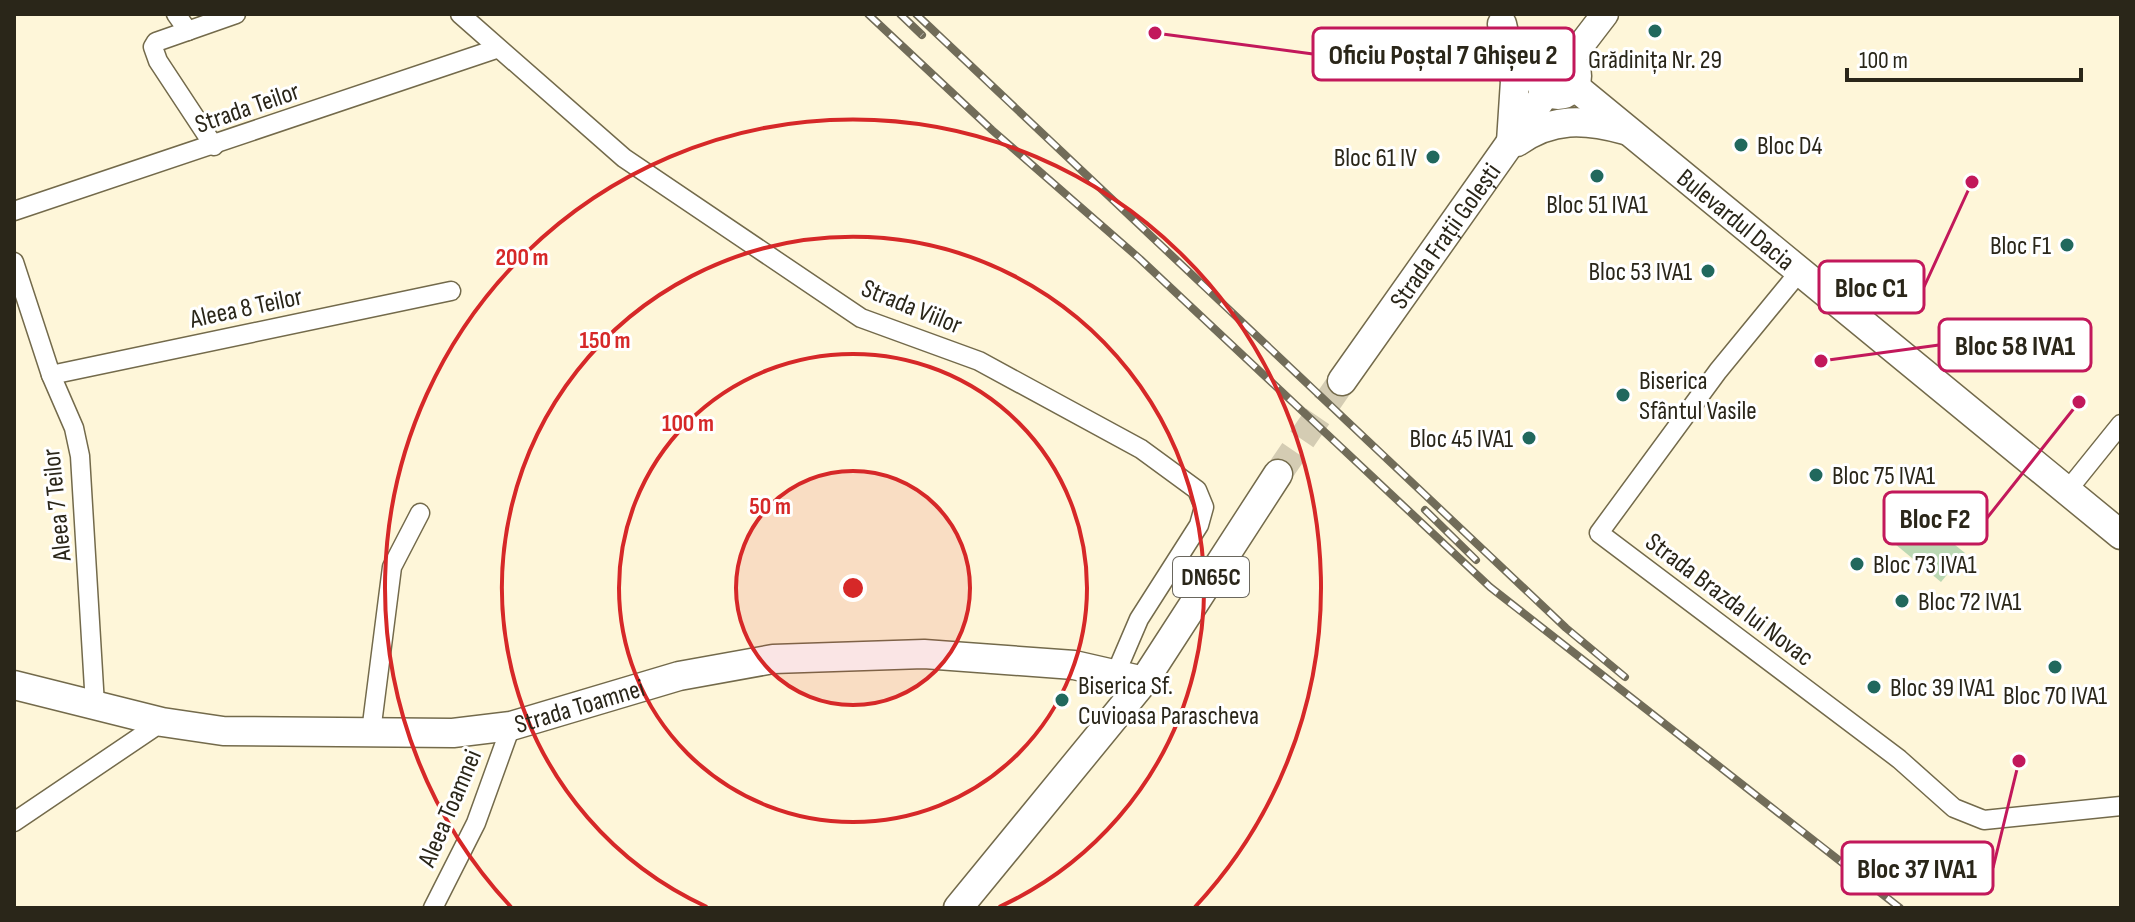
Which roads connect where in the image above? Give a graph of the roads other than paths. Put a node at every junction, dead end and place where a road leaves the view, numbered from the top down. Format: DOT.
graph roads {
  1 [pos="176,14"];
  2 [pos="236,14"];
  3 [pos="460,14"];
  4 [pos="1605,14"];
  5 [pos="1496,19"];
  6 [pos="188,31"];
  7 [pos="496,49"];
  8 [pos="1559,75"];
  9 [pos="1628,131"];
  10 [pos="214,146"];
  11 [pos="1510,147"];
  12 [pos="14,211"];
  13 [pos="14,262"];
  14 [pos="1800,271"];
  15 [pos="451,291"];
  16 [pos="51,375"];
  17 [pos="1342,381"];
  18 [pos="2121,424"];
  19 [pos="1278,474"];
  20 [pos="2067,491"];
  21 [pos="420,513"];
  22 [pos="2121,535"];
  23 [pos="1115,675"];
  24 [pos="1144,681"];
  25 [pos="14,685"];
  26 [pos="95,705"];
  27 [pos="162,722"];
  28 [pos="511,726"];
  29 [pos="371,732"];
  30 [pos="2121,806"];
  31 [pos="14,822"];
  32 [pos="433,908"];
  33 [pos="958,908"];
  1 -- 6 [label="street"];
  2 -- 6 [label="street"];
  3 -- 7 [label="street, Strada Viilor"];
  4 -- 8 [label="main road, Strada Frații Golești"];
  5 -- 8 [label="main road, Bulevardul Dacia"];
  5 -- 11 [label="main road"];
  6 -- 10 [label="street"];
  7 -- 10 [label="street, Strada Teilor"];
  7 -- 23 [label="street, Strada Viilor"];
  8 -- 9 [label="main road, Bulevardul Dacia"];
  8 -- 11 [label="main road, Strada Frații Golești"];
  9 -- 11 [label="main road"];
  9 -- 14 [label="main road, Bulevardul Dacia"];
  10 -- 12 [label="street, Strada Teilor"];
  11 -- 17 [label="main road, Strada Frații Golești"];
  13 -- 16 [label="street, Aleea 7 Teilor"];
  14 -- 20 [label="main road, Bulevardul Dacia"];
  14 -- 30 [label="street, Strada Brazda lui Novac"];
  15 -- 16 [label="street, Aleea 8 Teilor"];
  16 -- 26 [label="street, Aleea 7 Teilor"];
  18 -- 20 [label="street"];
  19 -- 24 [label="main road, DN65C"];
  20 -- 22 [label="main road, Bulevardul Dacia"];
  21 -- 29 [label="street"];
  23 -- 24 [label="main road, Strada Toamnei"];
  23 -- 28 [label="main road, Strada Toamnei"];
  24 -- 33 [label="main road, DN65C"];
  25 -- 26 [label="main road, Strada Toamnei"];
  26 -- 27 [label="main road, Strada Toamnei"];
  27 -- 29 [label="main road, Strada Toamnei"];
  27 -- 31 [label="street"];
  28 -- 29 [label="main road, Strada Toamnei"];
  28 -- 32 [label="street, Aleea Toamnei"];
}
